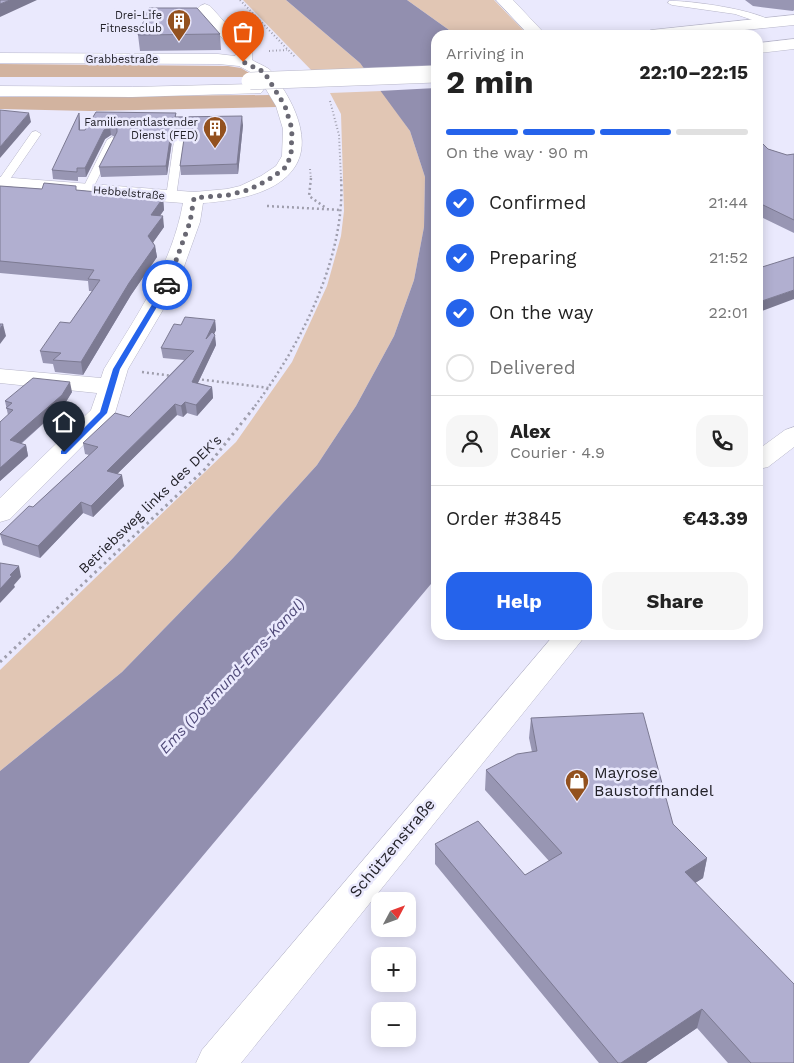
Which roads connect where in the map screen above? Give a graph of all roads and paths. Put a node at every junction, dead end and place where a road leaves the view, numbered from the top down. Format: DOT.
graph roads {
  1 [pos="240,0"];
  2 [pos="504,0"];
  3 [pos="672,3"];
  4 [pos="205,9"];
  5 [pos="794,20"];
  6 [pos="770,23"];
  7 [pos="263,24"];
  8 [pos="251,26"];
  9 [pos="533,30"];
  10 [pos="701,30"];
  11 [pos="794,44"];
  12 [pos="763,48"];
  13 [pos="794,52"];
  14 [pos="763,56"];
  15 [pos="0,58"];
  16 [pos="299,61"];
  17 [pos="243,62"];
  18 [pos="431,74"];
  19 [pos="431,81"];
  20 [pos="0,84"];
  21 [pos="252,85"];
  22 [pos="0,92"];
  23 [pos="328,97"];
  24 [pos="36,134"];
  25 [pos="112,140"];
  26 [pos="179,141"];
  27 [pos="291,156"];
  28 [pos="1,183"];
  29 [pos="87,190"];
  30 [pos="183,198"];
  31 [pos="331,210"];
  32 [pos="0,376"];
  33 [pos="182,377"];
  34 [pos="113,378"];
  35 [pos="191,378"];
  36 [pos="269,388"];
  37 [pos="794,434"];
  38 [pos="763,458"];
  39 [pos="0,513"];
  40 [pos="567,640"];
  41 [pos="0,662"];
  42 [pos="216,1063"];
  1 -- 7 [label="path"];
  2 -- 9 [label="main road"];
  3 -- 6 [label="lane"];
  4 -- 17 [label="main road"];
  5 -- 6 [label="main road"];
  6 -- 10 [label="main road"];
  7 -- 8 [label="path"];
  7 -- 16 [label="path"];
  11 -- 12 [label="main road"];
  13 -- 14 [label="main road"];
  15 -- 17 [label="main road, Grabbestraße"];
  17 -- 27 [label="main road, Grabbestraße"];
  18 -- 21 [label="main road, bridge"];
  19 -- 21 [label="main road"];
  20 -- 21 [label="main road"];
  21 -- 22 [label="main road"];
  23 -- 36 [label="path, Betriebsweg links des DEK's"];
  24 -- 28 [label="lane"];
  25 -- 29 [label="lane, Hebbelstraße"];
  26 -- 30 [label="lane, Hebbelstraße"];
  27 -- 30 [label="main road"];
  27 -- 31 [label="path"];
  28 -- 29 [label="main road, Hebbelstraße"];
  29 -- 30 [label="main road, Hebbelstraße"];
  30 -- 34 [label="main road"];
  32 -- 34 [label="main road"];
  33 -- 34 [label="path"];
  34 -- 39 [label="main road"];
  35 -- 36 [label="path"];
  36 -- 41 [label="path, Betriebsweg links des DEK's"];
  37 -- 38 [label="main road"];
  40 -- 42 [label="main road, Schützenstraße"];
}
